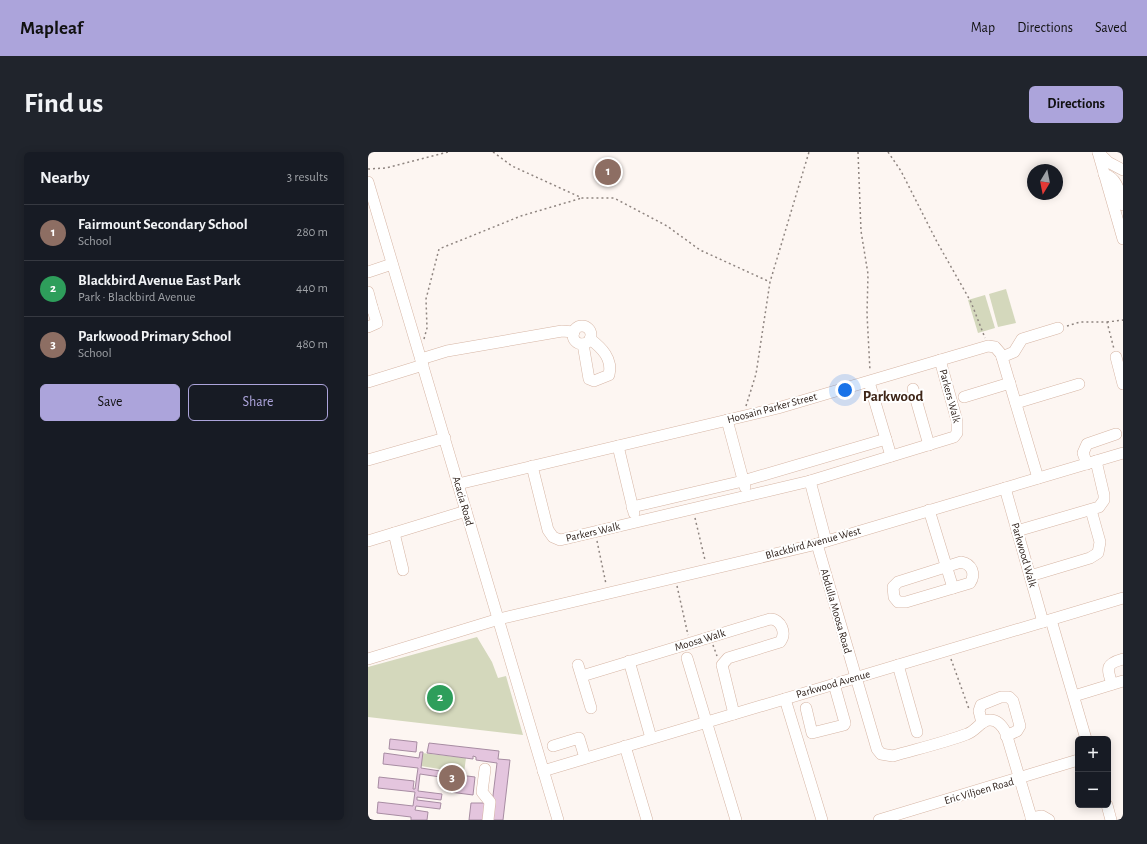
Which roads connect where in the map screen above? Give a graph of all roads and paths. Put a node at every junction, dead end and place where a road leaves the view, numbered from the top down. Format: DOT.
graph roads {
  1 [pos="448,152"];
  2 [pos="493,152"];
  3 [pos="809,152"];
  4 [pos="858,152"];
  5 [pos="888,152"];
  6 [pos="1098,152"];
  7 [pos="368,169"];
  8 [pos="1123,170"];
  9 [pos="1123,173"];
  10 [pos="1108,175"];
  11 [pos="368,182"];
  12 [pos="370,195"];
  13 [pos="582,198"];
  14 [pos="1123,205"];
  15 [pos="1123,239"];
  16 [pos="392,264"];
  17 [pos="368,272"];
  18 [pos="770,282"];
  19 [pos="368,292"];
  20 [pos="370,308"];
  21 [pos="1123,320"];
  22 [pos="1107,322"];
  23 [pos="368,327"];
  24 [pos="1058,328"];
  25 [pos="574,332"];
  26 [pos="422,343"];
  27 [pos="988,346"];
  28 [pos="1002,357"];
  29 [pos="1116,357"];
  30 [pos="940,360"];
  31 [pos="422,362"];
  32 [pos="368,382"];
  33 [pos="869,382"];
  34 [pos="1010,383"];
  35 [pos="1079,384"];
  36 [pos="1123,384"];
  37 [pos="913,390"];
  38 [pos="964,397"];
  39 [pos="1016,403"];
  40 [pos="744,416"];
  41 [pos="727,420"];
  42 [pos="1116,434"];
  43 [pos="445,438"];
  44 [pos="886,439"];
  45 [pos="929,445"];
  46 [pos="618,446"];
  47 [pos="1123,453"];
  48 [pos="891,456"];
  49 [pos="368,460"];
  50 [pos="1091,463"];
  51 [pos="532,466"];
  52 [pos="1038,478"];
  53 [pos="743,481"];
  54 [pos="810,481"];
  55 [pos="458,484"];
  56 [pos="1005,488"];
  57 [pos="747,495"];
  58 [pos="632,507"];
  59 [pos="693,508"];
  60 [pos="930,510"];
  61 [pos="1091,510"];
  62 [pos="466,512"];
  63 [pos="636,522"];
  64 [pos="1017,532"];
  65 [pos="394,533"];
  66 [pos="596,536"];
  67 [pos="368,541"];
  68 [pos="821,543"];
  69 [pos="706,564"];
  70 [pos="947,566"];
  71 [pos="403,570"];
  72 [pos="1030,576"];
  73 [pos="676,582"];
  74 [pos="607,588"];
  75 [pos="953,588"];
  76 [pos="1123,598"];
  77 [pos="499,619"];
  78 [pos="1047,621"];
  79 [pos="711,637"];
  80 [pos="689,643"];
  81 [pos="950,655"];
  82 [pos="686,658"];
  83 [pos="368,659"];
  84 [pos="1123,659"];
  85 [pos="629,661"];
  86 [pos="722,665"];
  87 [pos="898,665"];
  88 [pos="856,678"];
  89 [pos="1123,681"];
  90 [pos="834,684"];
  91 [pos="1112,684"];
  92 [pos="1074,696"];
  93 [pos="785,699"];
  94 [pos="591,708"];
  95 [pos="806,708"];
  96 [pos="979,708"];
  97 [pos="734,714"];
  98 [pos="706,722"];
  99 [pos="982,723"];
  100 [pos="917,732"];
  101 [pos="1006,736"];
  102 [pos="1085,736"];
  103 [pos="651,738"];
  104 [pos="553,746"];
  105 [pos="625,746"];
  106 [pos="585,758"];
  107 [pos="1075,761"];
  108 [pos="485,769"];
  109 [pos="543,771"];
  110 [pos="1019,779"];
  111 [pos="1107,808"];
  112 [pos="1031,819"];
  113 [pos="488,820"];
  114 [pos="558,820"];
  115 [pos="647,820"];
  116 [pos="736,820"];
  117 [pos="822,820"];
  118 [pos="879,820"];
  119 [pos="1049,820"];
  120 [pos="1111,820"];
  1 -- 7 [label="path"];
  2 -- 13 [label="path"];
  3 -- 18 [label="path"];
  4 -- 33 [label="path"];
  5 -- 27 [label="path"];
  6 -- 8 [label="street"];
  6 -- 10 [label="street"];
  9 -- 10 [label="street"];
  10 -- 14 [label="street"];
  10 -- 15 [label="street"];
  11 -- 12 [label="street, Acacia Road"];
  12 -- 16 [label="street, Acacia Road"];
  13 -- 18 [label="path"];
  13 -- 26 [label="path"];
  16 -- 17 [label="street"];
  16 -- 31 [label="street, Acacia Road"];
  18 -- 40 [label="path"];
  19 -- 20 [label="street"];
  20 -- 23 [label="street"];
  21 -- 22 [label="path"];
  22 -- 24 [label="path"];
  22 -- 29 [label="path"];
  24 -- 28 [label="street"];
  25 -- 25 [label="street"];
  25 -- 31 [label="street"];
  27 -- 28 [label="street"];
  27 -- 30 [label="street, Hoosain Parker Street"];
  28 -- 34 [label="street"];
  29 -- 36 [label="street"];
  30 -- 33 [label="street, Hoosain Parker Street"];
  30 -- 45 [label="street, Parkers Walk"];
  31 -- 32 [label="street"];
  31 -- 43 [label="street, Acacia Road"];
  33 -- 40 [label="street, Hoosain Parker Street"];
  33 -- 44 [label="street"];
  34 -- 38 [label="street"];
  34 -- 39 [label="street"];
  35 -- 39 [label="street"];
  37 -- 45 [label="street"];
  39 -- 52 [label="street"];
  40 -- 41 [label="street, Hoosain Parker Street"];
  41 -- 46 [label="street, Hoosain Parker Street"];
  41 -- 53 [label="street"];
  42 -- 50 [label="street"];
  43 -- 49 [label="street"];
  43 -- 55 [label="street, Acacia Road"];
  44 -- 48 [label="street"];
  44 -- 53 [label="street"];
  45 -- 48 [label="street, Parkers Walk"];
  46 -- 51 [label="street, Hoosain Parker Street"];
  46 -- 58 [label="street, Parkers Walk"];
  47 -- 50 [label="street, Blackbird Avenue West"];
  48 -- 54 [label="street, Parkers Walk"];
  50 -- 52 [label="street, Blackbird Avenue West"];
  50 -- 61 [label="street"];
  51 -- 55 [label="street, Hoosain Parker Street"];
  51 -- 63 [label="street, Parkers Walk"];
  52 -- 56 [label="street, Blackbird Avenue West"];
  53 -- 57 [label="street"];
  53 -- 58 [label="street"];
  54 -- 57 [label="street, Parkers Walk"];
  54 -- 68 [label="street, Abdulla Moosa Road"];
  55 -- 62 [label="street, Acacia Road"];
  56 -- 60 [label="street, Blackbird Avenue West"];
  56 -- 64 [label="street, Parkwood Walk"];
  57 -- 59 [label="street, Parkers Walk"];
  58 -- 63 [label="street, Parkers Walk"];
  59 -- 63 [label="street, Parkers Walk"];
  59 -- 69 [label="path"];
  60 -- 68 [label="street, Blackbird Avenue West"];
  60 -- 70 [label="street"];
  61 -- 64 [label="street"];
  61 -- 72 [label="street"];
  62 -- 65 [label="street"];
  62 -- 77 [label="street, Acacia Road"];
  64 -- 72 [label="street, Parkwood Walk"];
  65 -- 67 [label="street"];
  65 -- 71 [label="street"];
  66 -- 74 [label="path"];
  68 -- 77 [label="street, Blackbird Avenue West"];
  68 -- 88 [label="street, Abdulla Moosa Road"];
  70 -- 75 [label="street"];
  70 -- 75 [label="street"];
  70 -- 75 [label="street"];
  72 -- 78 [label="street, Parkwood Walk"];
  73 -- 80 [label="path"];
  76 -- 78 [label="street, Parkwood Avenue"];
  77 -- 83 [label="street, Blackbird Avenue West"];
  77 -- 109 [label="street, Acacia Road"];
  78 -- 87 [label="street, Parkwood Avenue"];
  78 -- 92 [label="street"];
  79 -- 80 [label="street, Moosa Walk"];
  79 -- 86 [label="path"];
  79 -- 86 [label="street, Moosa Walk"];
  80 -- 85 [label="street, Moosa Walk"];
  81 -- 96 [label="path"];
  82 -- 98 [label="street"];
  84 -- 91 [label="street"];
  85 -- 94 [label="street, Moosa Walk"];
  85 -- 103 [label="street"];
  86 -- 97 [label="street"];
  87 -- 88 [label="street, Parkwood Avenue"];
  87 -- 100 [label="street"];
  88 -- 90 [label="street, Parkwood Avenue"];
  88 -- 99 [label="street, Abdulla Moosa Road"];
  89 -- 91 [label="street"];
  90 -- 93 [label="street, Parkwood Avenue"];
  90 -- 95 [label="street"];
  91 -- 92 [label="street"];
  92 -- 102 [label="street"];
  93 -- 97 [label="street, Parkwood Avenue"];
  93 -- 117 [label="street"];
  96 -- 99 [label="street"];
  96 -- 101 [label="street"];
  97 -- 98 [label="street, Parkwood Avenue"];
  98 -- 103 [label="street, Parkwood Avenue"];
  98 -- 116 [label="street"];
  99 -- 101 [label="street"];
  101 -- 110 [label="street"];
  103 -- 105 [label="street, Parkwood Avenue"];
  104 -- 106 [label="street"];
  105 -- 106 [label="street, Parkwood Avenue"];
  105 -- 115 [label="street"];
  106 -- 109 [label="street, Parkwood Avenue"];
  107 -- 110 [label="street, Eric Viljoen Road"];
  108 -- 113 [label="street"];
  109 -- 114 [label="street, Acacia Road"];
  110 -- 112 [label="street"];
  110 -- 118 [label="street, Eric Viljoen Road"];
  111 -- 120 [label="street"];
  112 -- 119 [label="street"];
}
